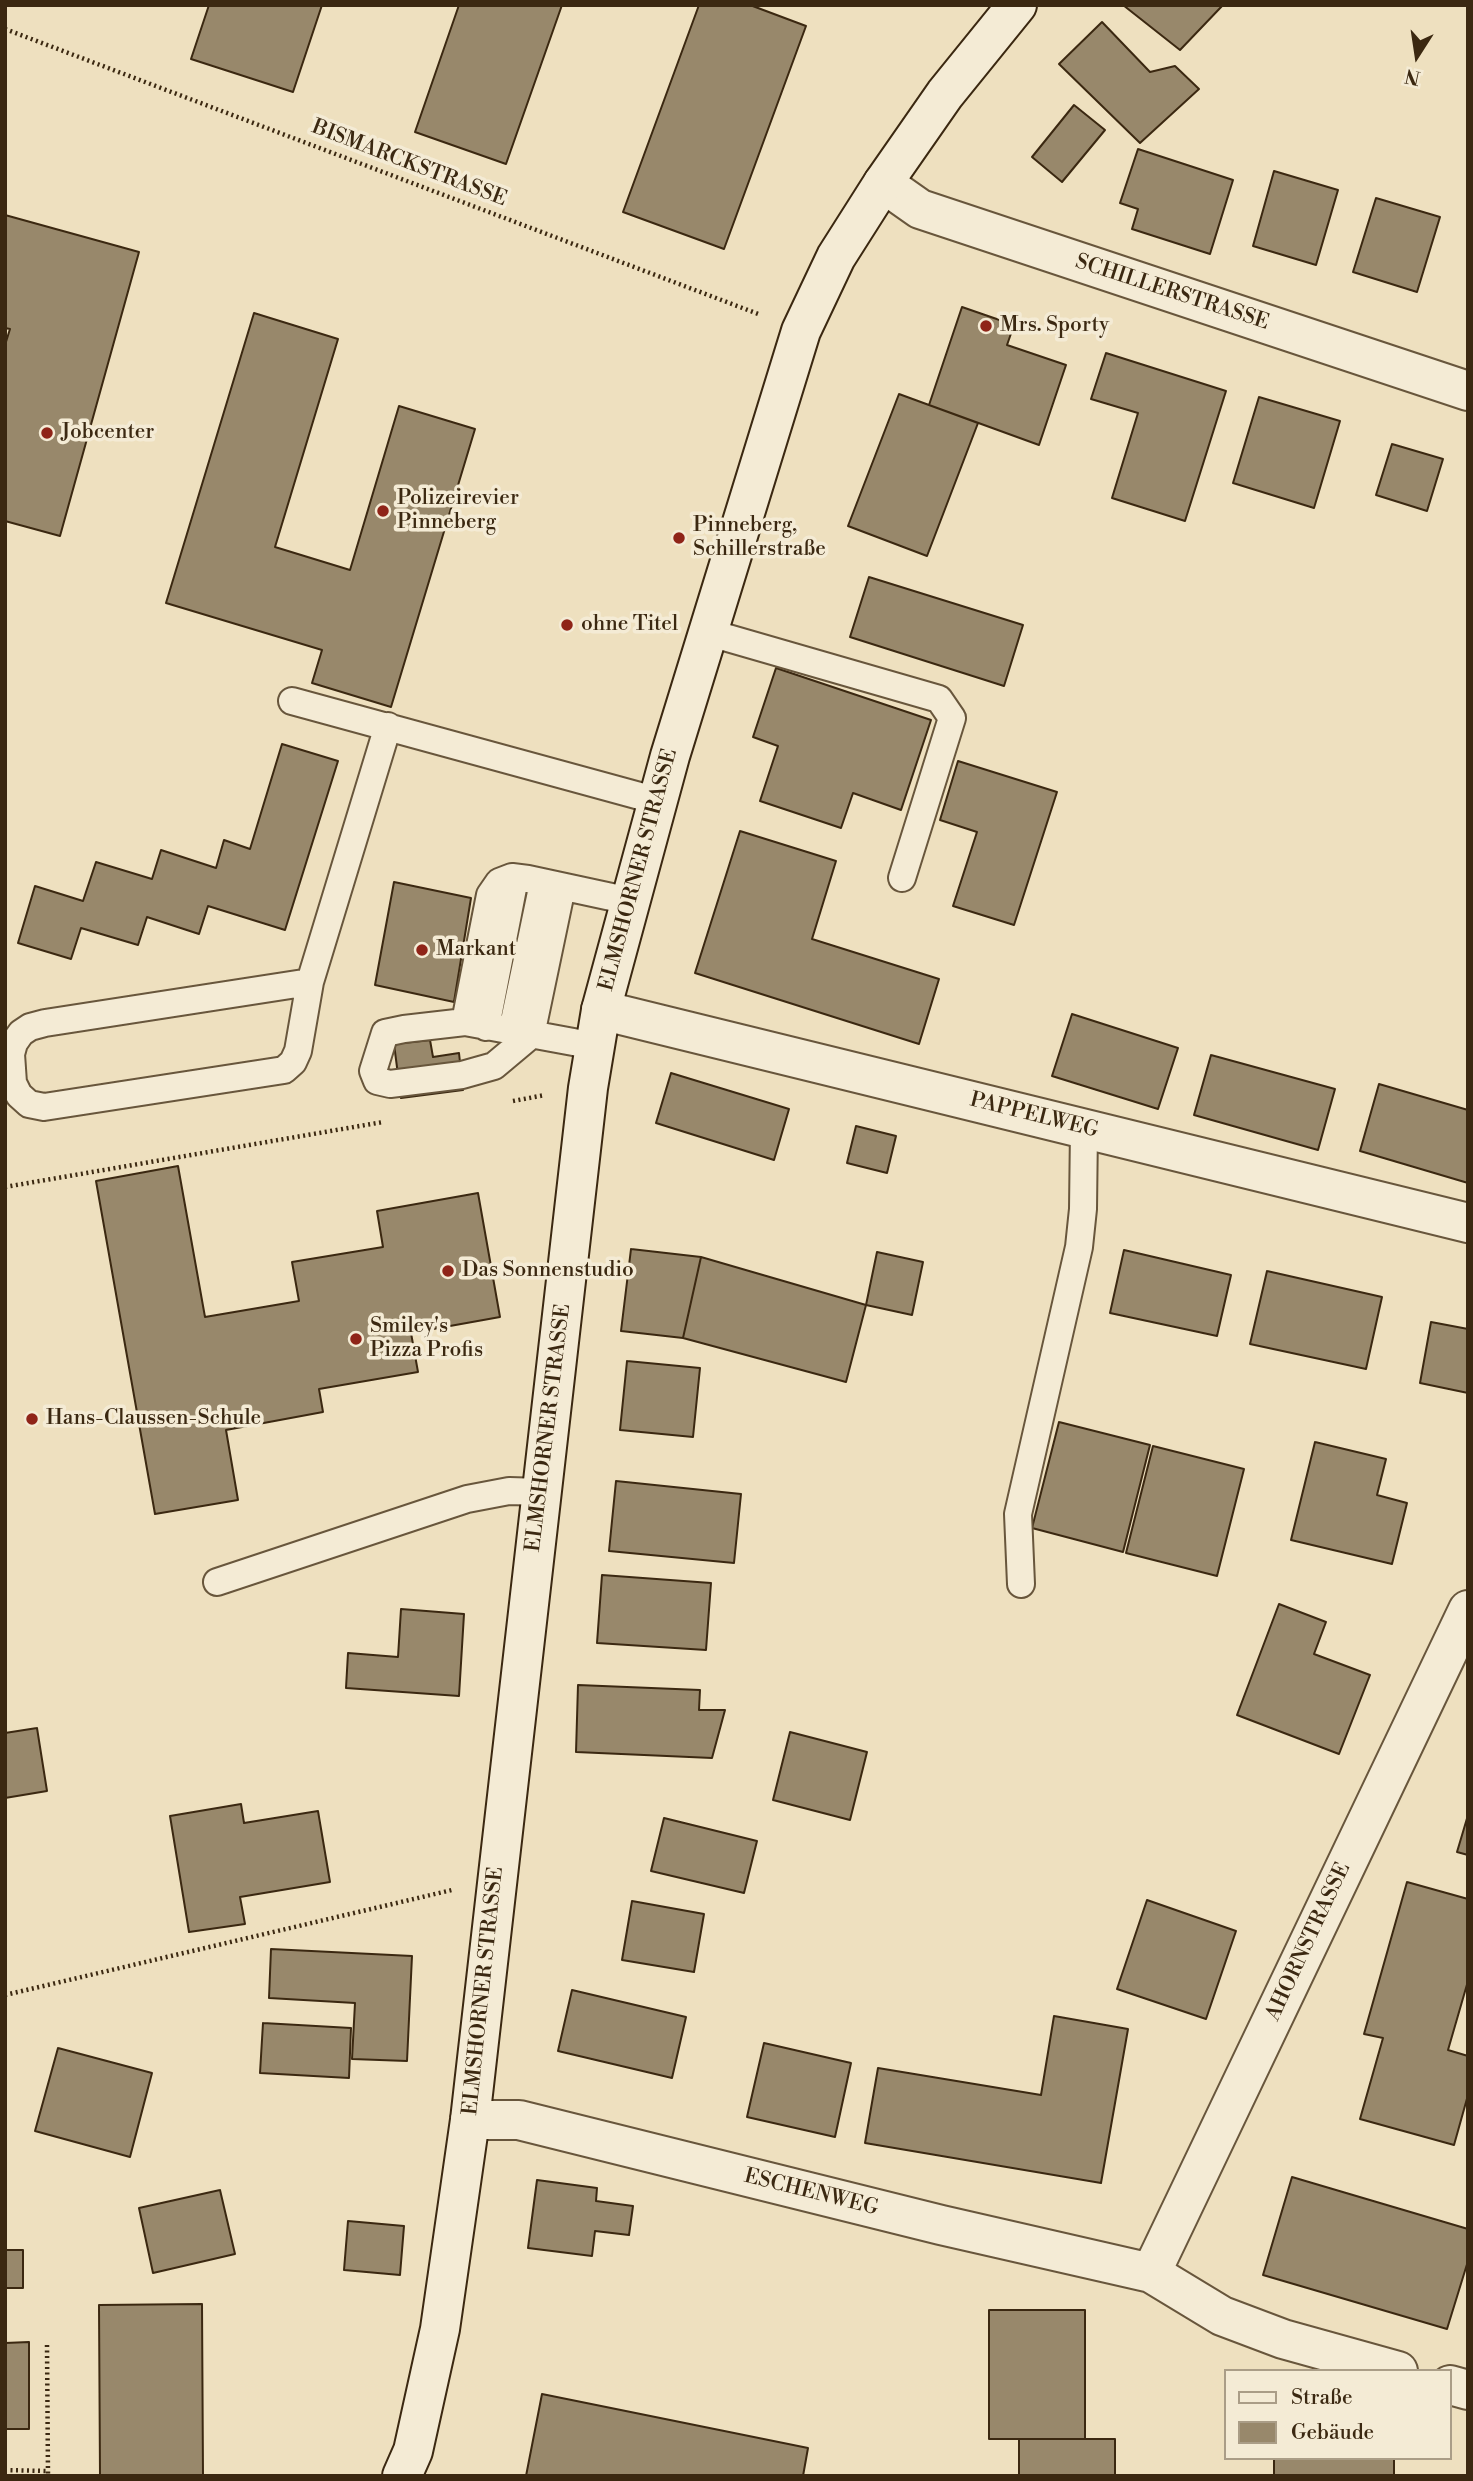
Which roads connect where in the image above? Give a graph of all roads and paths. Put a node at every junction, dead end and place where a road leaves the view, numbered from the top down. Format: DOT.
graph roads {
  1 [pos="1017,5"];
  2 [pos="5,29"];
  3 [pos="883,183"];
  4 [pos="801,331"];
  5 [pos="1468,391"];
  6 [pos="707,632"];
  7 [pos="292,701"];
  8 [pos="388,726"];
  9 [pos="658,801"];
  10 [pos="902,878"];
  11 [pos="553,885"];
  12 [pos="630,901"];
  13 [pos="310,982"];
  14 [pos="475,1024"];
  15 [pos="598,1028"];
  16 [pos="522,1033"];
  17 [pos="588,1088"];
  18 [pos="508,1101"];
  19 [pos="386,1122"];
  20 [pos="1084,1129"];
  21 [pos="5,1187"];
  22 [pos="1468,1223"];
  23 [pos="542,1492"];
  24 [pos="217,1582"];
  25 [pos="1021,1584"];
  26 [pos="1462,1632"];
  27 [pos="495,1893"];
  28 [pos="5,1995"];
  29 [pos="470,2120"];
  30 [pos="1151,2273"];
  31 [pos="47,2345"];
  32 [pos="1391,2369"];
  33 [pos="5,2470"];
  34 [pos="48,2473"];
  35 [pos="402,2476"];
  1 -- 3 [label="street, ELMSHORNER STRASSE"];
  2 -- 4 [label="path, BISMARCKSTRASSE"];
  3 -- 4 [label="street, ELMSHORNER STRASSE"];
  3 -- 5 [label="street, SCHILLERSTRASSE"];
  4 -- 6 [label="street, ELMSHORNER STRASSE"];
  6 -- 9 [label="street, ELMSHORNER STRASSE"];
  6 -- 10 [label="lane"];
  7 -- 8 [label="lane"];
  8 -- 9 [label="lane"];
  8 -- 13 [label="lane"];
  9 -- 12 [label="street, ELMSHORNER STRASSE"];
  11 -- 12 [label="lane"];
  11 -- 14 [label="lane"];
  11 -- 16 [label="lane"];
  12 -- 15 [label="street, ELMSHORNER STRASSE"];
  13 -- 13 [label="lane"];
  14 -- 16 [label="lane"];
  14 -- 16 [label="lane"];
  15 -- 16 [label="lane"];
  15 -- 17 [label="street, ELMSHORNER STRASSE"];
  15 -- 20 [label="street, PAPPELWEG"];
  17 -- 18 [label="path"];
  17 -- 23 [label="street, ELMSHORNER STRASSE"];
  19 -- 21 [label="path"];
  20 -- 22 [label="street, PAPPELWEG"];
  20 -- 25 [label="lane"];
  23 -- 24 [label="lane"];
  23 -- 27 [label="street, ELMSHORNER STRASSE"];
  26 -- 30 [label="street, AHORNSTRASSE"];
  27 -- 28 [label="path"];
  27 -- 29 [label="street, ELMSHORNER STRASSE"];
  29 -- 30 [label="street, ESCHENWEG"];
  29 -- 35 [label="street, ELMSHORNER STRASSE"];
  30 -- 32 [label="street, ESCHENWEG"];
  31 -- 34 [label="path"];
  33 -- 34 [label="path"];
}
